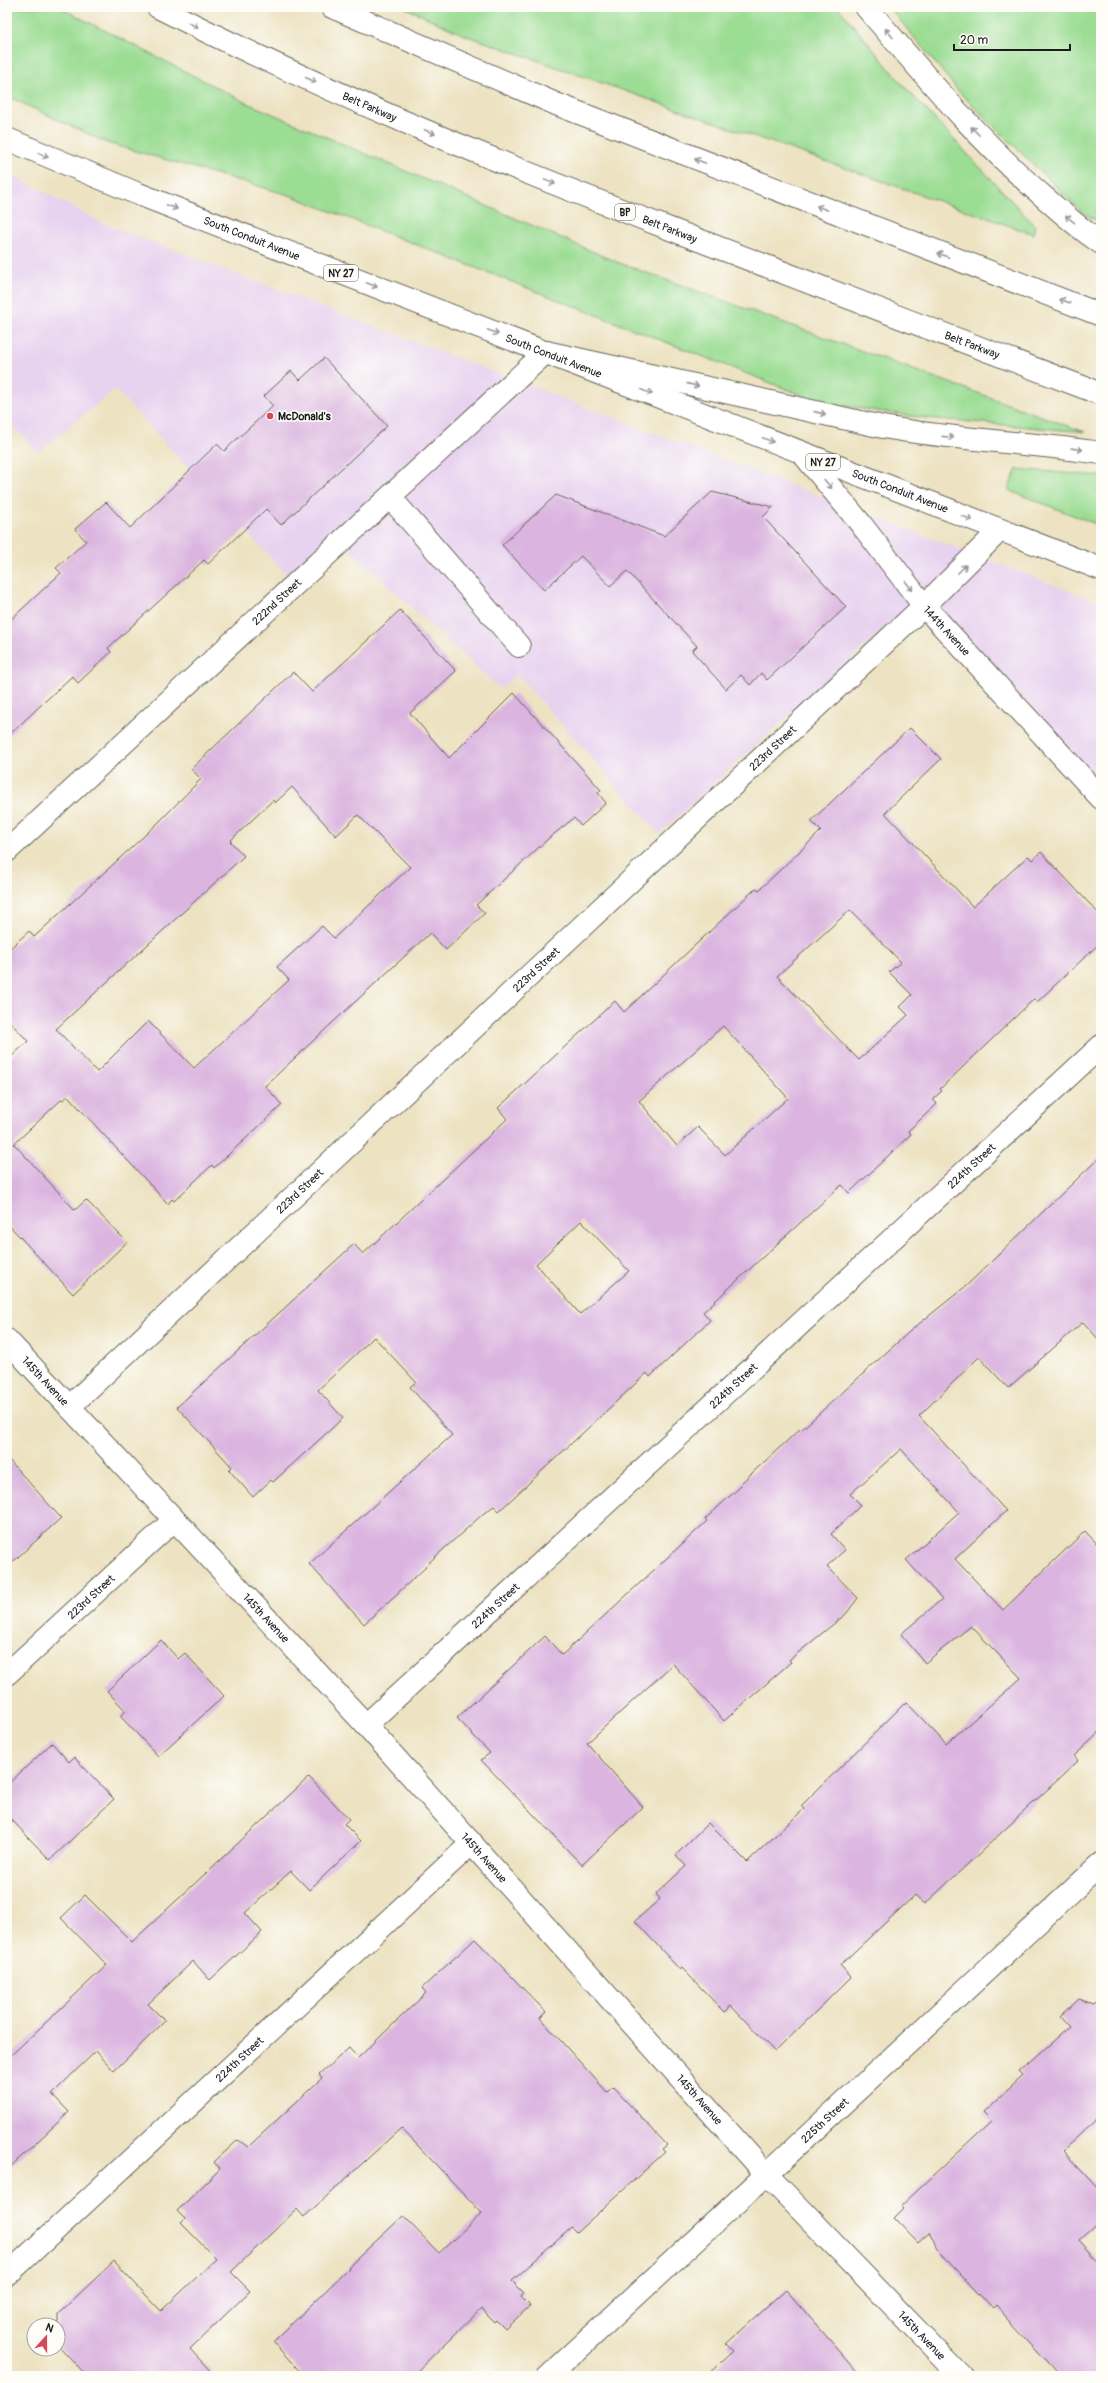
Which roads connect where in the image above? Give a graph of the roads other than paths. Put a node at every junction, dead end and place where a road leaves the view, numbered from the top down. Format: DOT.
graph roads {
  1 [pos="158,7"];
  2 [pos="332,7"];
  3 [pos="866,7"];
  4 [pos="7,139"];
  5 [pos="1101,243"];
  6 [pos="1101,315"];
  7 [pos="546,352"];
  8 [pos="1101,394"];
  9 [pos="1101,453"];
  10 [pos="803,454"];
  11 [pos="390,497"];
  12 [pos="1000,530"];
  13 [pos="1101,569"];
  14 [pos="924,606"];
  15 [pos="519,646"];
  16 [pos="1101,798"];
  17 [pos="7,851"];
  18 [pos="1101,1046"];
  19 [pos="7,1340"];
  20 [pos="69,1407"];
  21 [pos="174,1520"];
  22 [pos="7,1674"];
  23 [pos="366,1725"];
  24 [pos="472,1843"];
  25 [pos="1101,1864"];
  26 [pos="766,2174"];
  27 [pos="7,2275"];
  28 [pos="549,2376"];
  29 [pos="961,2376"];
  1 -- 8 [label="main road, Belt Parkway / BP, one-way"];
  6 -- 2 [label="main road, one-way"];
  5 -- 3 [label="main road, one-way"];
  4 -- 7 [label="main road, South Conduit Avenue / NY 27, one-way"];
  7 -- 9 [label="main road, one-way"];
  7 -- 10 [label="main road, South Conduit Avenue / NY 27, one-way"];
  7 -- 11 [label="main road, 222nd Street"];
  10 -- 12 [label="main road, South Conduit Avenue / NY 27, one-way"];
  10 -- 14 [label="main road, 144th Avenue, one-way"];
  11 -- 15 [label="main road"];
  11 -- 17 [label="main road, 222nd Street"];
  12 -- 13 [label="main road, South Conduit Avenue / NY 27"];
  14 -- 12 [label="main road, 223rd Street, one-way"];
  14 -- 16 [label="main road, 144th Avenue"];
  14 -- 20 [label="main road, 223rd Street"];
  18 -- 23 [label="main road, 224th Street"];
  19 -- 20 [label="main road, 145th Avenue"];
  20 -- 21 [label="main road, 145th Avenue"];
  21 -- 22 [label="main road, 223rd Street"];
  21 -- 23 [label="main road, 145th Avenue"];
  23 -- 24 [label="main road, 145th Avenue"];
  24 -- 26 [label="main road, 145th Avenue"];
  24 -- 27 [label="main road, 224th Street"];
  25 -- 26 [label="main road, 225th Street"];
  26 -- 28 [label="main road, 225th Street"];
  26 -- 29 [label="main road, 145th Avenue"];
}
